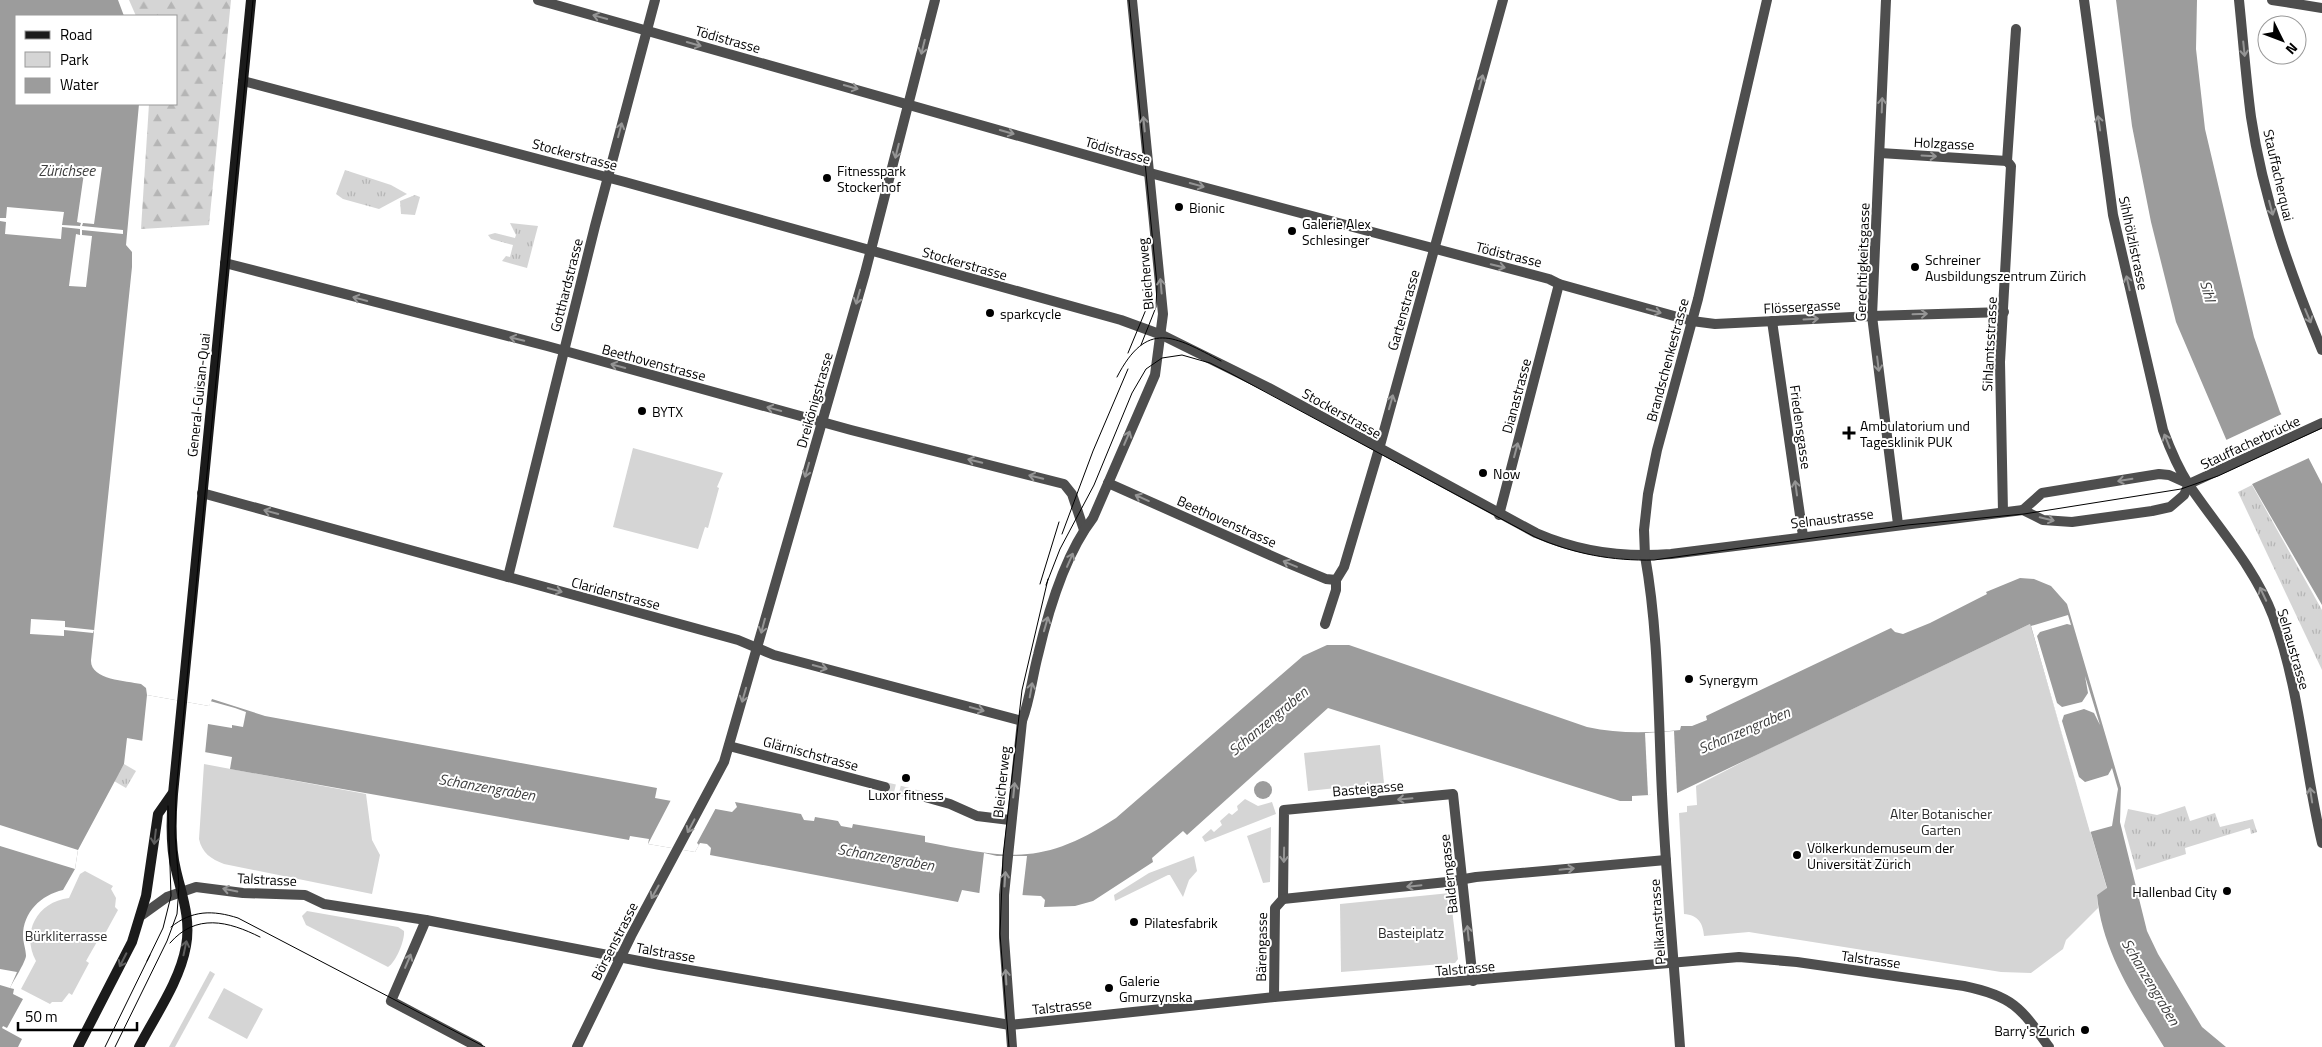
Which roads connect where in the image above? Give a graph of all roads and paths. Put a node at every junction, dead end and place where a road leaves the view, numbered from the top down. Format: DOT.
graph roads {
  1 [pos="251,0"];
  2 [pos="538,0"];
  3 [pos="655,0"];
  4 [pos="935,0"];
  5 [pos="1132,0"];
  6 [pos="1503,0"];
  7 [pos="1767,0"];
  8 [pos="1886,0"];
  9 [pos="2084,0"];
  10 [pos="2240,0"];
  11 [pos="2272,0"];
  12 [pos="2322,8"];
  13 [pos="2016,29"];
  14 [pos="647,30"];
  15 [pos="243,81"];
  16 [pos="908,104"];
  17 [pos="1880,153"];
  18 [pos="2007,161"];
  19 [pos="1150,173"];
  20 [pos="608,177"];
  21 [pos="1434,249"];
  22 [pos="871,250"];
  23 [pos="225,263"];
  24 [pos="1559,284"];
  25 [pos="2004,312"];
  26 [pos="1872,316"];
  27 [pos="1692,321"];
  28 [pos="1772,322"];
  29 [pos="1162,335"];
  30 [pos="2322,350"];
  31 [pos="564,351"];
  32 [pos="822,422"];
  33 [pos="2319,425"];
  34 [pos="1379,449"];
  35 [pos="1108,483"];
  36 [pos="2189,484"];
  37 [pos="202,493"];
  38 [pos="2023,510"];
  39 [pos="2003,512"];
  40 [pos="1500,514"];
  41 [pos="1898,524"];
  42 [pos="1084,530"];
  43 [pos="1803,536"];
  44 [pos="1645,556"];
  45 [pos="508,577"];
  46 [pos="1336,580"];
  47 [pos="1325,624"];
  48 [pos="757,648"];
  49 [pos="1022,722"];
  50 [pos="1660,732"];
  51 [pos="730,746"];
  52 [pos="885,787"];
  53 [pos="172,794"];
  54 [pos="1453,794"];
  55 [pos="925,797"];
  56 [pos="704,802"];
  57 [pos="1284,810"];
  58 [pos="1010,820"];
  59 [pos="2322,843"];
  60 [pos="1666,860"];
  61 [pos="1463,879"];
  62 [pos="182,890"];
  63 [pos="1283,899"];
  64 [pos="142,915"];
  65 [pos="426,920"];
  66 [pos="620,957"];
  67 [pos="1673,962"];
  68 [pos="1473,981"];
  69 [pos="1274,998"];
  70 [pos="1010,1025"];
  71 [pos="78,1047"];
  72 [pos="139,1047"];
  73 [pos="478,1047"];
  74 [pos="577,1047"];
  75 [pos="1012,1047"];
  76 [pos="1680,1047"];
  77 [pos="2049,1047"];
  1 -- 15 [label="main road, General-Guisan-Quai"];
  14 -- 2 [label="street, Tödistrasse, one-way"];
  3 -- 14 [label="street, Gotthardstrasse"];
  4 -- 16 [label="street, Dreikönigstrasse, one-way"];
  19 -- 5 [label="street, Bleicherweg, one-way"];
  21 -- 6 [label="street, Gartenstrasse, one-way"];
  7 -- 27 [label="street, Brandschenkestrasse"];
  17 -- 8 [label="street, Gerechtigkeitsgasse, one-way"];
  36 -- 9 [label="street, Sihlhölzlistrasse, one-way"];
  10 -- 30 [label="street, Stauffacherquai, one-way"];
  11 -- 12 [label="street"];
  13 -- 18 [label="street, Sihlamtsstrasse"];
  14 -- 16 [label="street, Tödistrasse, one-way"];
  20 -- 14 [label="street, Gotthardstrasse, one-way"];
  15 -- 20 [label="street, Stockerstrasse"];
  15 -- 23 [label="main road, General-Guisan-Quai"];
  16 -- 19 [label="street, Tödistrasse, one-way"];
  16 -- 22 [label="street, Dreikönigstrasse, one-way"];
  17 -- 18 [label="street, Holzgasse, one-way"];
  17 -- 26 [label="street, Gerechtigkeitsgasse"];
  18 -- 25 [label="street, Sihlamtsstrasse"];
  19 -- 21 [label="street, Tödistrasse, one-way"];
  29 -- 19 [label="street, Bleicherweg, one-way"];
  20 -- 22 [label="street, Stockerstrasse"];
  20 -- 31 [label="street, Gotthardstrasse"];
  21 -- 24 [label="street, Tödistrasse, one-way"];
  34 -- 21 [label="street, Gartenstrasse, one-way"];
  22 -- 29 [label="street, Stockerstrasse"];
  22 -- 32 [label="street, Dreikönigstrasse, one-way"];
  31 -- 23 [label="street, Beethovenstrasse, one-way"];
  23 -- 37 [label="main road, General-Guisan-Quai"];
  24 -- 27 [label="street, Tödistrasse, one-way"];
  40 -- 24 [label="street, Dianastrasse, one-way"];
  26 -- 25 [label="street, Flössergasse, one-way"];
  25 -- 39 [label="street, Sihlamtsstrasse"];
  28 -- 26 [label="street, Flössergasse, one-way"];
  26 -- 41 [label="street, Gerechtigkeitsgasse, one-way"];
  27 -- 28 [label="street, Flössergasse"];
  27 -- 44 [label="street, Brandschenkestrasse"];
  43 -- 28 [label="street, Friedensgasse, one-way"];
  29 -- 34 [label="street, Stockerstrasse"];
  35 -- 29 [label="street, Bleicherweg, one-way"];
  32 -- 31 [label="street, Beethovenstrasse, one-way"];
  31 -- 45 [label="street, Gotthardstrasse"];
  42 -- 32 [label="street, Beethovenstrasse, one-way"];
  32 -- 48 [label="street, Dreikönigstrasse, one-way"];
  33 -- 36 [label="street, Stauffacherbrücke"];
  34 -- 40 [label="street, Stockerstrasse"];
  34 -- 46 [label="street, Gartenstrasse"];
  35 -- 42 [label="street, Bleicherweg"];
  46 -- 35 [label="street, Beethovenstrasse, one-way"];
  36 -- 38 [label="street, one-way"];
  38 -- 36 [label="street, Selnaustrasse, one-way"];
  59 -- 36 [label="street, Selnaustrasse, one-way"];
  45 -- 37 [label="street, Claridenstrasse, one-way"];
  37 -- 53 [label="main road, General-Guisan-Quai"];
  38 -- 39 [label="street, Selnaustrasse"];
  39 -- 41 [label="street, Selnaustrasse"];
  40 -- 44 [label="street, Stockerstrasse"];
  41 -- 43 [label="street, Selnaustrasse"];
  49 -- 42 [label="street, Bleicherweg, one-way"];
  43 -- 44 [label="street, Selnaustrasse"];
  44 -- 50 [label="street, Brandschenkestrasse"];
  45 -- 48 [label="street, Claridenstrasse, one-way"];
  46 -- 47 [label="street, Gartenstrasse"];
  48 -- 49 [label="street, Claridenstrasse, one-way"];
  48 -- 51 [label="street, Dreikönigstrasse, one-way"];
  58 -- 49 [label="street, Bleicherweg, one-way"];
  50 -- 60 [label="street, Pelikanstrasse"];
  51 -- 52 [label="street, Glärnischstrasse"];
  51 -- 56 [label="street, Dreikönigstrasse"];
  53 -- 62 [label="main road, General-Guisan-Quai"];
  53 -- 64 [label="main road, General-Guisan-Quai, one-way"];
  54 -- 57 [label="street, Basteigasse, one-way"];
  54 -- 61 [label="street, Balderngasse"];
  55 -- 58 [label="street"];
  56 -- 66 [label="street, Börsenstrasse, one-way"];
  57 -- 63 [label="street, Bärengasse, one-way"];
  70 -- 58 [label="street, Bleicherweg, one-way"];
  61 -- 60 [label="street, one-way"];
  60 -- 67 [label="street, Pelikanstrasse"];
  61 -- 63 [label="street, one-way"];
  68 -- 61 [label="street, Balderngasse, one-way"];
  62 -- 64 [label="street"];
  65 -- 62 [label="street, Talstrasse, one-way"];
  72 -- 62 [label="main road, General-Guisan-Quai, one-way"];
  63 -- 69 [label="street, Bärengasse"];
  64 -- 71 [label="main road, General-Guisan-Quai, one-way"];
  65 -- 66 [label="street, Talstrasse"];
  73 -- 65 [label="street, one-way"];
  66 -- 70 [label="street, Talstrasse"];
  66 -- 74 [label="street, Börsenstrasse"];
  67 -- 68 [label="street, Talstrasse"];
  67 -- 76 [label="street, Pelikanstrasse"];
  67 -- 77 [label="street, Talstrasse"];
  68 -- 69 [label="street, Talstrasse"];
  69 -- 70 [label="street, Talstrasse"];
  70 -- 75 [label="street, Bleicherweg"];
}
